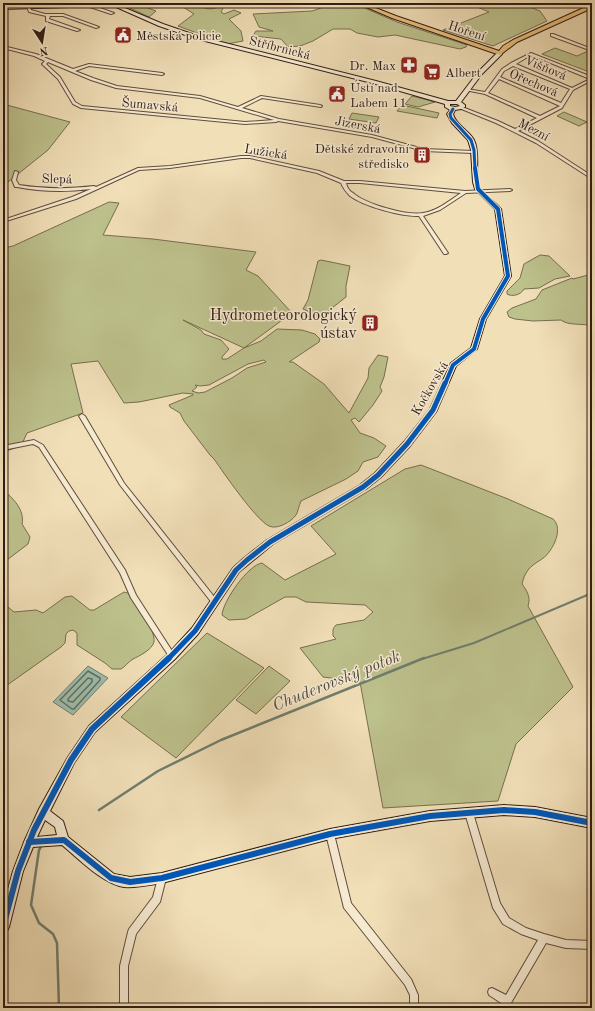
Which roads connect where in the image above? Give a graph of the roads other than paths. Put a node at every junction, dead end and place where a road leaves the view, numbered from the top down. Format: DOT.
graph roads {
  1 [pos="87,3"];
  2 [pos="109,3"];
  3 [pos="359,3"];
  4 [pos="77,4"];
  5 [pos="592,6"];
  6 [pos="28,7"];
  7 [pos="3,8"];
  8 [pos="592,10"];
  9 [pos="112,13"];
  10 [pos="48,16"];
  11 [pos="96,27"];
  12 [pos="78,30"];
  13 [pos="552,35"];
  14 [pos="3,47"];
  15 [pos="592,50"];
  16 [pos="500,53"];
  17 [pos="48,60"];
  18 [pos="512,64"];
  19 [pos="74,70"];
  20 [pos="162,74"];
  21 [pos="498,77"];
  22 [pos="592,78"];
  23 [pos="572,89"];
  24 [pos="467,90"];
  25 [pos="486,93"];
  26 [pos="458,102"];
  27 [pos="448,103"];
  28 [pos="562,105"];
  29 [pos="320,106"];
  30 [pos="239,108"];
  31 [pos="461,108"];
  32 [pos="453,109"];
  33 [pos="541,118"];
  34 [pos="279,120"];
  35 [pos="515,131"];
  36 [pos="473,152"];
  37 [pos="16,172"];
  38 [pos="592,178"];
  39 [pos="343,182"];
  40 [pos="97,186"];
  41 [pos="510,190"];
  42 [pos="465,192"];
  43 [pos="479,192"];
  44 [pos="420,216"];
  45 [pos="3,221"];
  46 [pos="446,253"];
  47 [pos="82,416"];
  48 [pos="3,448"];
  49 [pos="214,602"];
  50 [pos="172,656"];
  51 [pos="43,812"];
  52 [pos="469,813"];
  53 [pos="592,823"];
  54 [pos="62,832"];
  55 [pos="330,834"];
  56 [pos="34,842"];
  57 [pos="162,878"];
  58 [pos="3,928"];
  59 [pos="544,938"];
  60 [pos="592,945"];
  61 [pos="492,992"];
  62 [pos="505,1005"];
  63 [pos="124,1008"];
  64 [pos="414,1008"];
  1 -- 4 [label="street"];
  1 -- 9 [label="street"];
  2 -- 27 [label="street, Stříbrnická"];
  3 -- 16 [label="main road, Hoření"];
  4 -- 6 [label="street"];
  5 -- 16 [label="main road"];
  6 -- 7 [label="street"];
  6 -- 10 [label="street"];
  8 -- 16 [label="main road"];
  10 -- 11 [label="street"];
  10 -- 12 [label="street"];
  13 -- 15 [label="street"];
  14 -- 17 [label="street, Jizerská"];
  16 -- 24 [label="street"];
  17 -- 19 [label="street, Jizerská"];
  17 -- 34 [label="street, Šumavská"];
  18 -- 21 [label="street"];
  18 -- 22 [label="street"];
  18 -- 23 [label="street, Višňová"];
  19 -- 20 [label="street"];
  19 -- 30 [label="street, Jizerská"];
  21 -- 25 [label="street"];
  21 -- 28 [label="street, Ořechová"];
  22 -- 23 [label="street"];
  23 -- 28 [label="street"];
  24 -- 25 [label="street"];
  24 -- 26 [label="street"];
  25 -- 33 [label="street"];
  26 -- 27 [label="street"];
  26 -- 31 [label="street"];
  27 -- 32 [label="street"];
  28 -- 33 [label="street"];
  29 -- 30 [label="street, Jizerská"];
  30 -- 34 [label="street, Jizerská"];
  31 -- 32 [label="street"];
  31 -- 35 [label="street, Mezní"];
  32 -- 36 [label="street"];
  33 -- 35 [label="street"];
  34 -- 36 [label="street, Jizerská"];
  35 -- 38 [label="street, Mezní"];
  36 -- 43 [label="street"];
  37 -- 40 [label="street, Slepá"];
  39 -- 40 [label="street, Lužická"];
  39 -- 42 [label="street, Lužická"];
  39 -- 44 [label="street"];
  40 -- 45 [label="street, Lužická"];
  41 -- 43 [label="street, Lužická"];
  42 -- 43 [label="street, Lužická"];
  42 -- 44 [label="street"];
  43 -- 49 [label="street, Kočkovská"];
  44 -- 46 [label="street"];
  47 -- 49 [label="street"];
  48 -- 50 [label="street"];
  49 -- 50 [label="street, Kočkovská"];
  50 -- 51 [label="street, Kočkovská"];
  51 -- 54 [label="street"];
  51 -- 56 [label="street, Kočkovská"];
  52 -- 53 [label="street"];
  52 -- 55 [label="street"];
  52 -- 59 [label="street"];
  54 -- 56 [label="street"];
  54 -- 57 [label="street"];
  55 -- 57 [label="street"];
  55 -- 64 [label="street"];
  56 -- 58 [label="street, Kočkovská"];
  57 -- 63 [label="street"];
  59 -- 60 [label="street"];
  59 -- 62 [label="street"];
  61 -- 62 [label="street"];
}
